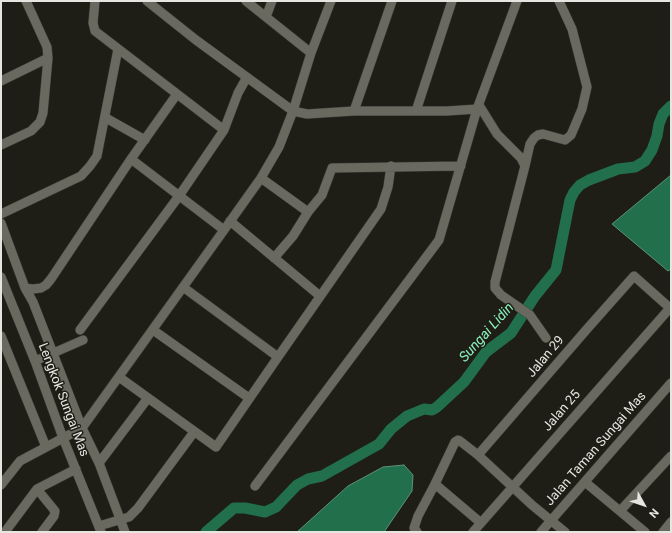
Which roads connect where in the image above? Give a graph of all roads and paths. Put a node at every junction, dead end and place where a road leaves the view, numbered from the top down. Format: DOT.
graph roads {
  1 [pos="26,1"];
  2 [pos="95,1"];
  3 [pos="147,1"];
  4 [pos="246,1"];
  5 [pos="272,1"];
  6 [pos="331,1"];
  7 [pos="392,1"];
  8 [pos="452,1"];
  9 [pos="517,1"];
  10 [pos="559,1"];
  11 [pos="266,17"];
  12 [pos="118,49"];
  13 [pos="311,53"];
  14 [pos="48,58"];
  15 [pos="247,77"];
  16 [pos="1,81"];
  17 [pos="177,94"];
  18 [pos="478,107"];
  19 [pos="294,111"];
  20 [pos="354,111"];
  21 [pos="416,111"];
  22 [pos="106,118"];
  23 [pos="224,130"];
  24 [pos="145,140"];
  25 [pos="1,145"];
  26 [pos="131,159"];
  27 [pos="391,166"];
  28 [pos="461,166"];
  29 [pos="525,166"];
  30 [pos="261,178"];
  31 [pos="179,196"];
  32 [pos="308,212"];
  33 [pos="1,214"];
  34 [pos="230,221"];
  35 [pos="1,223"];
  36 [pos="224,230"];
  37 [pos="274,258"];
  38 [pos="1,277"];
  39 [pos="183,287"];
  40 [pos="25,288"];
  41 [pos="320,296"];
  42 [pos="670,308"];
  43 [pos="80,330"];
  44 [pos="153,330"];
  45 [pos="1,336"];
  46 [pos="546,338"];
  47 [pos="83,340"];
  48 [pos="52,354"];
  49 [pos="278,357"];
  50 [pos="35,361"];
  51 [pos="119,377"];
  52 [pos="671,384"];
  53 [pos="148,398"];
  54 [pos="249,398"];
  55 [pos="82,428"];
  56 [pos="194,432"];
  57 [pos="63,438"];
  58 [pos="46,446"];
  59 [pos="478,455"];
  60 [pos="671,456"];
  61 [pos="99,463"];
  62 [pos="76,469"];
  63 [pos="585,482"];
  64 [pos="435,484"];
  65 [pos="1,486"];
  66 [pos="255,486"];
  67 [pos="512,487"];
  68 [pos="37,489"];
  69 [pos="620,511"];
  70 [pos="551,520"];
  71 [pos="120,521"];
  72 [pos="671,522"];
  73 [pos="481,523"];
  74 [pos="100,529"];
  75 [pos="5,532"];
  76 [pos="42,532"];
  77 [pos="125,532"];
  78 [pos="417,532"];
  79 [pos="473,532"];
  80 [pos="541,532"];
  81 [pos="565,532"];
  82 [pos="645,532"];
  83 [pos="662,532"];
  1 -- 14 [label="street"];
  2 -- 12 [label="street"];
  3 -- 15 [label="street"];
  4 -- 11 [label="street"];
  5 -- 11 [label="street"];
  6 -- 13 [label="street"];
  7 -- 20 [label="street"];
  8 -- 21 [label="street"];
  9 -- 18 [label="street"];
  10 -- 29 [label="street"];
  11 -- 13 [label="street"];
  12 -- 17 [label="street"];
  12 -- 22 [label="street"];
  13 -- 19 [label="street"];
  14 -- 16 [label="street"];
  14 -- 25 [label="street"];
  15 -- 19 [label="street"];
  15 -- 23 [label="street"];
  17 -- 23 [label="street"];
  17 -- 24 [label="street"];
  18 -- 21 [label="street"];
  18 -- 28 [label="street"];
  18 -- 29 [label="street"];
  19 -- 20 [label="street"];
  19 -- 30 [label="street"];
  20 -- 21 [label="street"];
  22 -- 24 [label="street"];
  22 -- 33 [label="street"];
  23 -- 31 [label="street"];
  24 -- 26 [label="street"];
  26 -- 31 [label="street"];
  26 -- 40 [label="street"];
  27 -- 28 [label="street"];
  27 -- 32 [label="street"];
  27 -- 41 [label="street"];
  28 -- 66 [label="street"];
  29 -- 46 [label="street"];
  30 -- 32 [label="street"];
  30 -- 34 [label="street"];
  31 -- 36 [label="street"];
  31 -- 43 [label="street"];
  32 -- 37 [label="street"];
  34 -- 36 [label="street"];
  34 -- 37 [label="street"];
  35 -- 40 [label="street"];
  36 -- 39 [label="street"];
  37 -- 41 [label="street"];
  38 -- 50 [label="street, Lengkok Sungai Mas"];
  39 -- 44 [label="street"];
  39 -- 49 [label="street"];
  40 -- 48 [label="street"];
  41 -- 49 [label="street"];
  42 -- 59 [label="street, Jalan 29"];
  42 -- 67 [label="street, Jalan 25"];
  44 -- 51 [label="street"];
  44 -- 54 [label="street"];
  45 -- 58 [label="street"];
  47 -- 48 [label="street"];
  48 -- 50 [label="street"];
  48 -- 55 [label="street"];
  49 -- 54 [label="street"];
  50 -- 57 [label="street, Lengkok Sungai Mas"];
  51 -- 53 [label="street"];
  51 -- 55 [label="street"];
  52 -- 63 [label="street, Jalan Taman Sungai Mas"];
  53 -- 56 [label="street"];
  53 -- 61 [label="street"];
  54 -- 56 [label="street"];
  55 -- 57 [label="street"];
  55 -- 61 [label="street"];
  56 -- 71 [label="street"];
  57 -- 58 [label="street"];
  57 -- 62 [label="street, Lengkok Sungai Mas"];
  58 -- 65 [label="street"];
  59 -- 64 [label="street"];
  59 -- 67 [label="street"];
  60 -- 69 [label="street"];
  61 -- 71 [label="street"];
  62 -- 68 [label="street"];
  62 -- 74 [label="street, Lengkok Sungai Mas"];
  63 -- 69 [label="street"];
  63 -- 70 [label="street, Jalan Taman Sungai Mas"];
  64 -- 73 [label="street"];
  64 -- 78 [label="street"];
  67 -- 70 [label="street"];
  67 -- 73 [label="street, Jalan 25"];
  68 -- 75 [label="street"];
  68 -- 76 [label="street"];
  69 -- 82 [label="street"];
  70 -- 80 [label="street, Jalan Taman Sungai Mas"];
  70 -- 81 [label="street"];
  71 -- 74 [label="street"];
  71 -- 77 [label="street"];
  72 -- 83 [label="street"];
  73 -- 79 [label="street, Jalan 25"];
}
